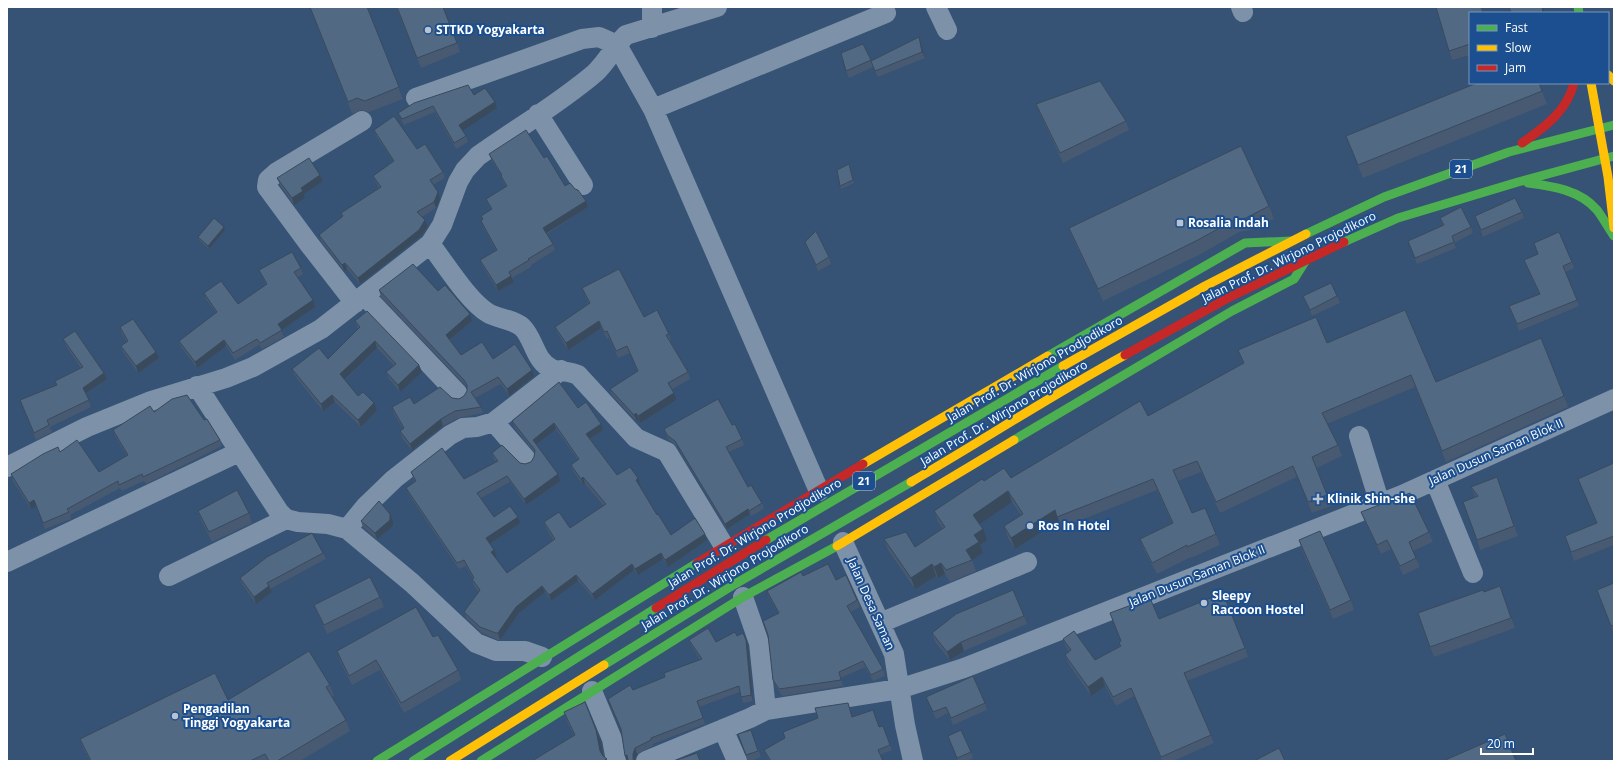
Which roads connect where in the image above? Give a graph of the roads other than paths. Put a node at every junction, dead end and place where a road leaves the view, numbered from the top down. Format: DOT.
graph roads {
  1 [pos="652,7"];
  2 [pos="717,7"];
  3 [pos="936,7"];
  4 [pos="886,13"];
  5 [pos="652,28"];
  6 [pos="948,30"];
  7 [pos="617,45"];
  8 [pos="1574,84"];
  9 [pos="1591,84"];
  10 [pos="416,98"];
  11 [pos="653,109"];
  12 [pos="538,114"];
  13 [pos="362,121"];
  14 [pos="1614,125"];
  15 [pos="1600,129"];
  16 [pos="1509,152"];
  17 [pos="1614,156"];
  18 [pos="1605,158"];
  19 [pos="1518,182"];
  20 [pos="583,185"];
  21 [pos="1614,228"];
  22 [pos="1333,235"];
  23 [pos="1614,236"];
  24 [pos="1292,241"];
  25 [pos="430,244"];
  26 [pos="1306,260"];
  27 [pos="360,299"];
  28 [pos="1087,333"];
  29 [pos="1095,347"];
  30 [pos="561,370"];
  31 [pos="197,386"];
  32 [pos="458,394"];
  33 [pos="1614,399"];
  34 [pos="494,422"];
  35 [pos="1359,436"];
  36 [pos="240,452"];
  37 [pos="526,459"];
  38 [pos="7,467"];
  39 [pos="1435,480"];
  40 [pos="819,491"];
  41 [pos="1380,504"];
  42 [pos="286,519"];
  43 [pos="347,529"];
  44 [pos="843,542"];
  45 [pos="724,546"];
  46 [pos="7,562"];
  47 [pos="1027,562"];
  48 [pos="1473,573"];
  49 [pos="169,576"];
  50 [pos="744,597"];
  51 [pos="880,623"];
  52 [pos="542,657"];
  53 [pos="899,689"];
  54 [pos="592,691"];
  55 [pos="766,710"];
  56 [pos="723,729"];
  57 [pos="377,761"];
  58 [pos="413,761"];
  59 [pos="450,761"];
  60 [pos="481,761"];
  61 [pos="616,761"];
  62 [pos="646,761"];
  63 [pos="737,761"];
  64 [pos="913,761"];
  1 -- 5 [label="street"];
  2 -- 5 [label="street"];
  3 -- 6 [label="street"];
  4 -- 11 [label="street"];
  5 -- 7 [label="street"];
  7 -- 10 [label="street"];
  7 -- 11 [label="street"];
  7 -- 12 [label="street"];
  8 -- 16 [label="main road"];
  9 -- 15 [label="main road"];
  11 -- 40 [label="street"];
  12 -- 20 [label="street"];
  12 -- 25 [label="street"];
  13 -- 27 [label="street"];
  14 -- 15 [label="main road, Jalan Prof. Dr. Wirjono Projodikoro / 21"];
  15 -- 16 [label="main road, Jalan Prof. Dr. Wirjono Projodikoro / 21"];
  15 -- 18 [label="main road"];
  16 -- 22 [label="main road, Jalan Prof. Dr. Wirjono Projodikoro / 21"];
  17 -- 18 [label="main road, 21"];
  18 -- 19 [label="main road, Jalan Prof. Dr. Wirjono Projodikoro / 21"];
  18 -- 21 [label="main road"];
  19 -- 22 [label="main road, Jalan Prof. Dr. Wirjono Projodikoro / 21"];
  19 -- 23 [label="main road"];
  22 -- 24 [label="main road, Jalan Prof. Dr. Wirjono Prodjodikoro / 21"];
  22 -- 26 [label="main road, Jalan Prof. Dr. Wirjono Projodikoro / 21"];
  24 -- 28 [label="main road"];
  24 -- 29 [label="main road, Jalan Prof. Dr. Wirjono Prodjodikoro / 21"];
  25 -- 27 [label="street"];
  25 -- 30 [label="street"];
  26 -- 44 [label="main road"];
  26 -- 59 [label="main road, Jalan Prof. Dr. Wirjono Projodikoro / 21"];
  27 -- 31 [label="street"];
  27 -- 32 [label="street"];
  28 -- 29 [label="main road"];
  28 -- 40 [label="main road"];
  29 -- 58 [label="main road, Jalan Prof. Dr. Wirjono Prodjodikoro / 21"];
  30 -- 34 [label="street"];
  30 -- 45 [label="street"];
  31 -- 36 [label="street"];
  31 -- 38 [label="street"];
  33 -- 39 [label="street, Jalan Dusun Saman Blok II"];
  34 -- 37 [label="street"];
  34 -- 43 [label="street"];
  35 -- 41 [label="street"];
  36 -- 42 [label="street"];
  36 -- 46 [label="street"];
  39 -- 41 [label="street, Jalan Dusun Saman Blok II"];
  39 -- 48 [label="street"];
  40 -- 45 [label="main road"];
  41 -- 53 [label="street, Jalan Dusun Saman Blok II"];
  42 -- 43 [label="street"];
  42 -- 49 [label="street"];
  43 -- 52 [label="street"];
  44 -- 50 [label="main road"];
  44 -- 51 [label="street, Jalan Desa Saman"];
  45 -- 52 [label="main road"];
  47 -- 51 [label="street"];
  50 -- 54 [label="main road"];
  50 -- 55 [label="street"];
  51 -- 53 [label="street, Jalan Desa Saman"];
  52 -- 57 [label="main road"];
  53 -- 55 [label="street, Jalan Dusun Saman Blok II"];
  53 -- 64 [label="street, Jalan Desa Saman"];
  54 -- 60 [label="main road"];
  54 -- 61 [label="street"];
  55 -- 56 [label="street, Jalan Dusun Saman Blok II"];
  56 -- 62 [label="street, Jalan Dusun Saman Blok II"];
  56 -- 63 [label="street"];
}
